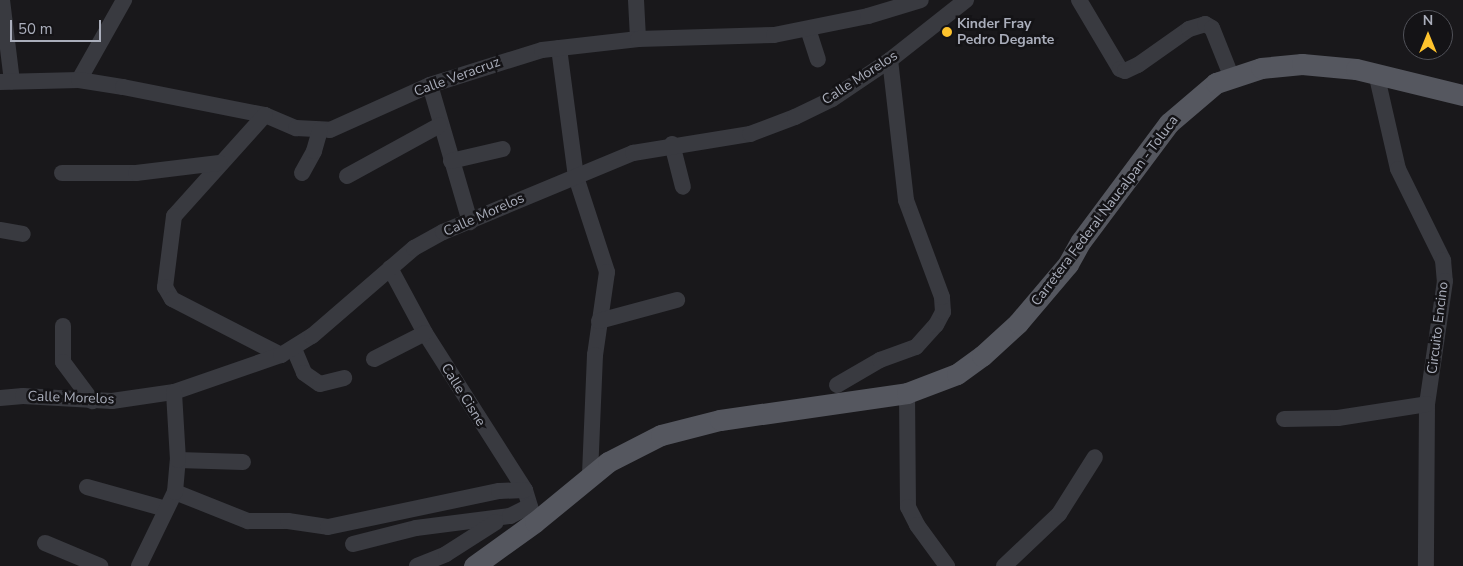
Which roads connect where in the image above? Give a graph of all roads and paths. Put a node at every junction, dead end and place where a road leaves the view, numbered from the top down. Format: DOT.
graph roads {
  1 [pos="2,0"];
  2 [pos="124,0"];
  3 [pos="636,0"];
  4 [pos="921,0"];
  5 [pos="966,0"];
  6 [pos="1079,0"];
  7 [pos="808,29"];
  8 [pos="638,39"];
  9 [pos="558,48"];
  10 [pos="818,59"];
  11 [pos="890,60"];
  12 [pos="1376,73"];
  13 [pos="1232,78"];
  14 [pos="79,80"];
  15 [pos="6,82"];
  16 [pos="430,85"];
  17 [pos="1463,95"];
  18 [pos="265,115"];
  19 [pos="440,125"];
  20 [pos="320,130"];
  21 [pos="672,144"];
  22 [pos="503,149"];
  23 [pos="451,160"];
  24 [pos="219,163"];
  25 [pos="62,173"];
  26 [pos="302,173"];
  27 [pos="347,176"];
  28 [pos="576,177"];
  29 [pos="683,187"];
  30 [pos="470,222"];
  31 [pos="0,230"];
  32 [pos="23,234"];
  33 [pos="390,268"];
  34 [pos="677,300"];
  35 [pos="599,321"];
  36 [pos="63,326"];
  37 [pos="425,333"];
  38 [pos="287,352"];
  39 [pos="374,359"];
  40 [pos="344,378"];
  41 [pos="838,385"];
  42 [pos="174,392"];
  43 [pos="907,393"];
  44 [pos="0,398"];
  45 [pos="92,401"];
  46 [pos="1427,404"];
  47 [pos="1284,419"];
  48 [pos="1095,457"];
  49 [pos="178,460"];
  50 [pos="243,462"];
  51 [pos="590,476"];
  52 [pos="87,487"];
  53 [pos="525,490"];
  54 [pos="175,492"];
  55 [pos="166,509"];
  56 [pos="533,514"];
  57 [pos="510,516"];
  58 [pos="45,543"];
  59 [pos="352,544"];
  60 [pos="100,566"];
  61 [pos="139,566"];
  62 [pos="418,566"];
  63 [pos="474,566"];
  64 [pos="947,566"];
  65 [pos="1004,566"];
  66 [pos="1426,566"];
  1 -- 15 [label="street"];
  2 -- 14 [label="street"];
  3 -- 8 [label="street"];
  4 -- 7 [label="street, Calle Veracruz"];
  5 -- 11 [label="street, Calle Morelos"];
  6 -- 13 [label="street"];
  7 -- 8 [label="street, Calle Veracruz"];
  7 -- 10 [label="street"];
  8 -- 9 [label="street, Calle Veracruz"];
  9 -- 16 [label="street, Calle Veracruz"];
  9 -- 28 [label="street"];
  11 -- 21 [label="street, Calle Morelos"];
  11 -- 41 [label="street"];
  12 -- 13 [label="main road, Carretera Federal Naucalpan - Toluca"];
  12 -- 17 [label="main road, Carretera Federal Naucalpan - Toluca"];
  12 -- 46 [label="street, Circuito Encino"];
  13 -- 43 [label="main road, Carretera Federal Naucalpan - Toluca"];
  14 -- 15 [label="street, Calle Veracruz"];
  14 -- 18 [label="street, Calle Veracruz"];
  16 -- 19 [label="street"];
  16 -- 20 [label="street, Calle Veracruz"];
  18 -- 20 [label="street, Calle Veracruz"];
  18 -- 24 [label="street"];
  19 -- 23 [label="street"];
  19 -- 27 [label="street"];
  20 -- 26 [label="street"];
  21 -- 28 [label="street, Calle Morelos"];
  21 -- 29 [label="street"];
  22 -- 23 [label="street"];
  23 -- 30 [label="street"];
  24 -- 25 [label="street"];
  24 -- 38 [label="street"];
  28 -- 30 [label="street, Calle Morelos"];
  28 -- 35 [label="street"];
  30 -- 33 [label="street, Calle Morelos"];
  31 -- 32 [label="street"];
  33 -- 37 [label="street, Calle Cisne"];
  33 -- 38 [label="street, Calle Morelos"];
  34 -- 35 [label="street"];
  35 -- 51 [label="street"];
  36 -- 45 [label="street"];
  37 -- 39 [label="street"];
  37 -- 53 [label="street, Calle Cisne"];
  38 -- 40 [label="street"];
  38 -- 42 [label="street, Calle Morelos"];
  42 -- 45 [label="street, Calle Morelos"];
  42 -- 49 [label="street"];
  43 -- 51 [label="main road, Carretera Federal Naucalpan - Toluca"];
  43 -- 64 [label="street"];
  44 -- 45 [label="street, Calle Morelos"];
  46 -- 47 [label="street"];
  46 -- 66 [label="street, Circuito Encino"];
  48 -- 65 [label="street"];
  49 -- 50 [label="street"];
  49 -- 54 [label="street"];
  51 -- 56 [label="main road, Carretera Federal Naucalpan - Toluca"];
  52 -- 55 [label="street"];
  53 -- 54 [label="street"];
  53 -- 56 [label="street, Calle Cisne"];
  54 -- 55 [label="street"];
  55 -- 61 [label="street"];
  56 -- 57 [label="street"];
  56 -- 63 [label="main road, Carretera Federal Naucalpan - Toluca"];
  57 -- 59 [label="street"];
  57 -- 62 [label="street"];
  58 -- 60 [label="street"];
}
